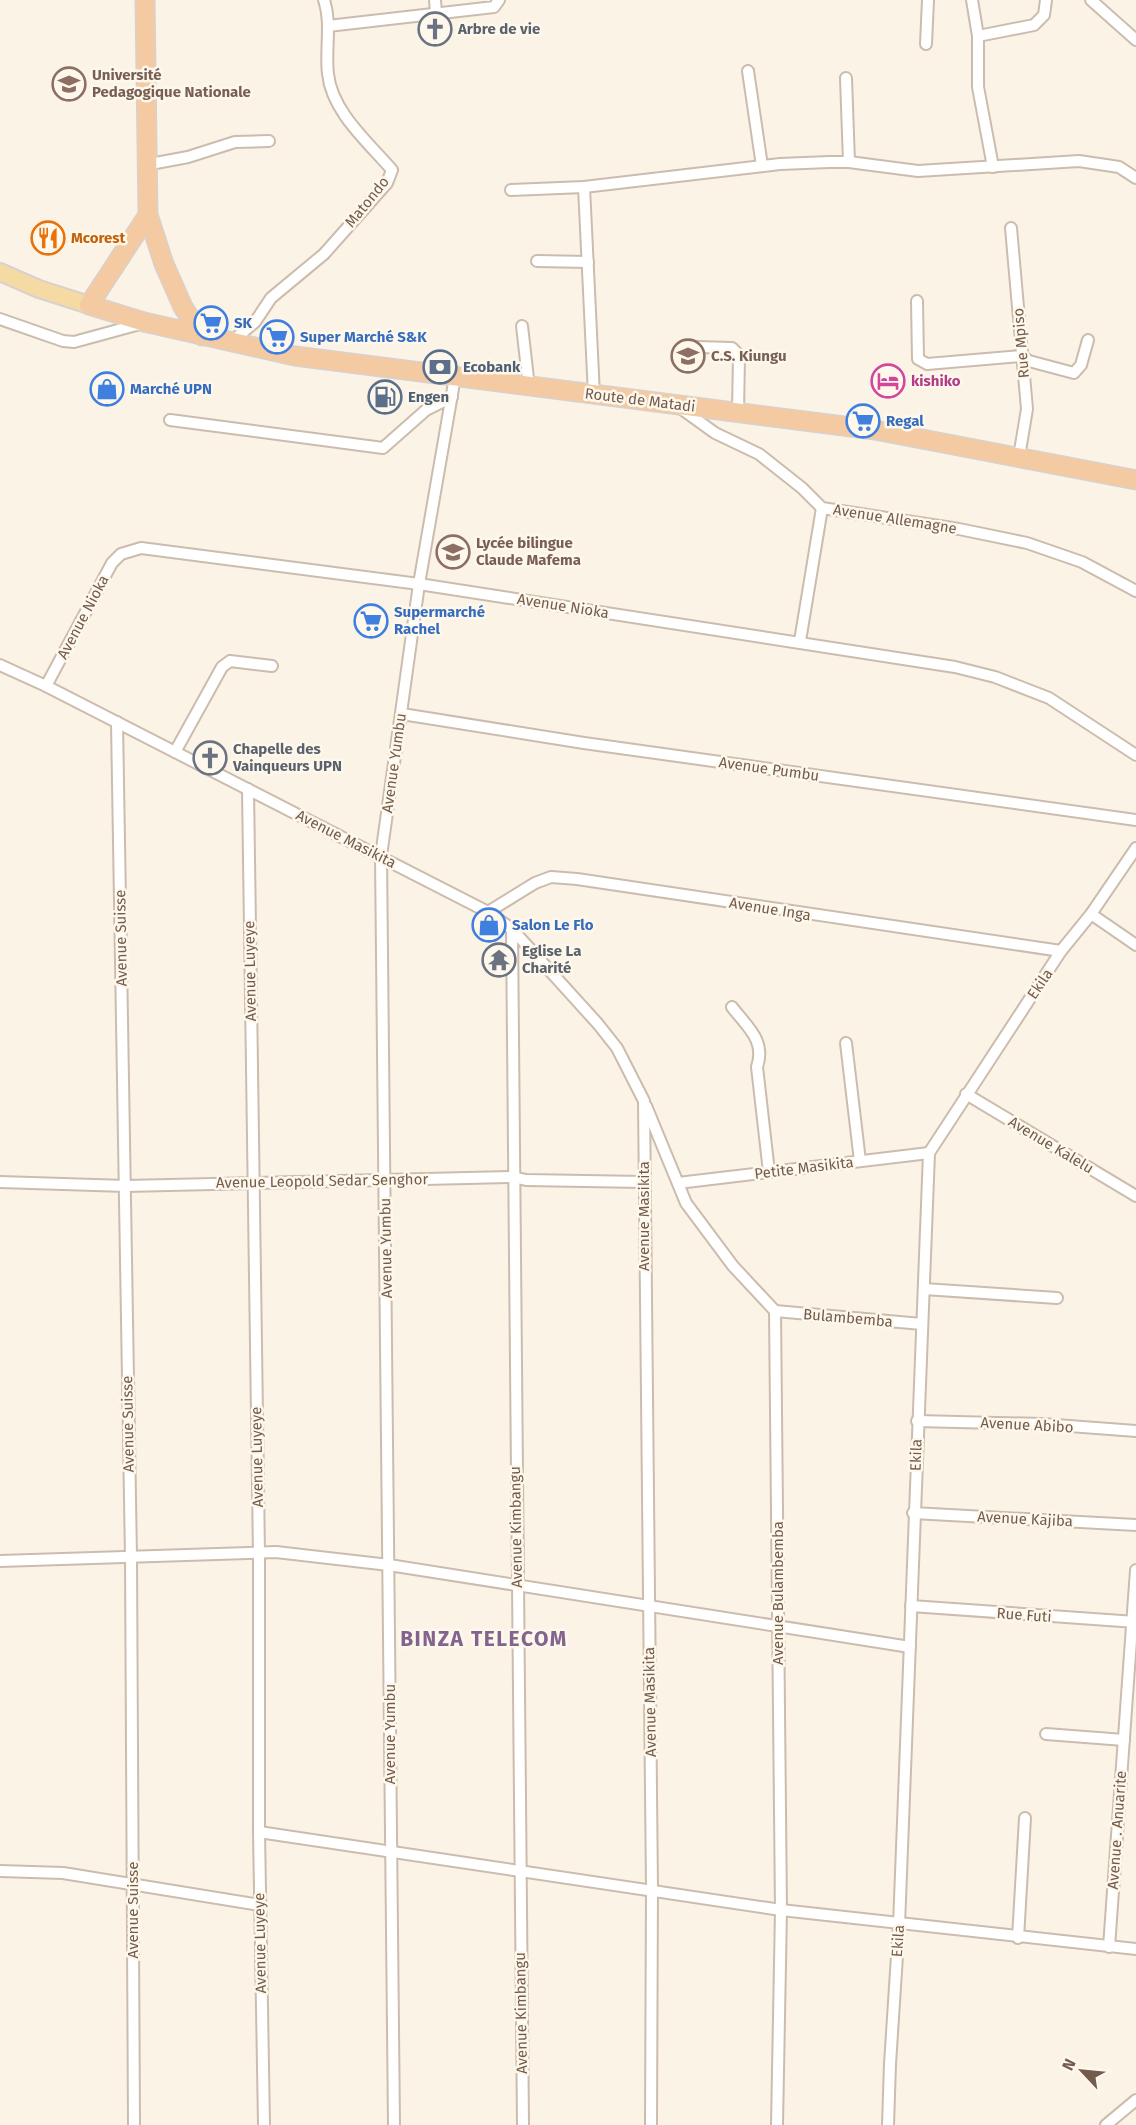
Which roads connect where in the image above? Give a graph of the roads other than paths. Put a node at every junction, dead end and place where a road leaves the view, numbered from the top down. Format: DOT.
graph roads {
  1 [pos="145,0"];
  2 [pos="324,0"];
  3 [pos="435,0"];
  4 [pos="928,0"];
  5 [pos="972,0"];
  6 [pos="1046,0"];
  7 [pos="1091,0"];
  8 [pos="498,2"];
  9 [pos="436,14"];
  10 [pos="328,26"];
  11 [pos="978,36"];
  12 [pos="1136,40"];
  13 [pos="926,44"];
  14 [pos="748,71"];
  15 [pos="846,78"];
  16 [pos="269,141"];
  17 [pos="849,162"];
  18 [pos="145,165"];
  19 [pos="762,166"];
  20 [pos="993,167"];
  21 [pos="1136,178"];
  22 [pos="584,187"];
  23 [pos="510,190"];
  24 [pos="148,215"];
  25 [pos="1011,228"];
  26 [pos="537,261"];
  27 [pos="588,262"];
  28 [pos="0,272"];
  29 [pos="917,301"];
  30 [pos="89,305"];
  31 [pos="0,319"];
  32 [pos="144,322"];
  33 [pos="522,326"];
  34 [pos="202,336"];
  35 [pos="1088,340"];
  36 [pos="231,342"];
  37 [pos="697,347"];
  38 [pos="1022,356"];
  39 [pos="455,377"];
  40 [pos="529,387"];
  41 [pos="594,394"];
  42 [pos="452,398"];
  43 [pos="676,405"];
  44 [pos="738,413"];
  45 [pos="170,420"];
  46 [pos="1019,457"];
  47 [pos="1136,480"];
  48 [pos="822,508"];
  49 [pos="419,584"];
  50 [pos="1136,591"];
  51 [pos="800,641"];
  52 [pos="0,665"];
  53 [pos="272,666"];
  54 [pos="46,686"];
  55 [pos="402,714"];
  56 [pos="117,722"];
  57 [pos="175,752"];
  58 [pos="1136,755"];
  59 [pos="248,789"];
  60 [pos="1136,820"];
  61 [pos="1136,848"];
  62 [pos="381,856"];
  63 [pos="488,912"];
  64 [pos="1091,914"];
  65 [pos="512,929"];
  66 [pos="1136,945"];
  67 [pos="1062,951"];
  68 [pos="732,1007"];
  69 [pos="846,1042"];
  70 [pos="966,1094"];
  71 [pos="644,1101"];
  72 [pos="929,1153"];
  73 [pos="860,1161"];
  74 [pos="769,1172"];
  75 [pos="513,1177"];
  76 [pos="385,1179"];
  77 [pos="252,1181"];
  78 [pos="0,1182"];
  79 [pos="644,1182"];
  80 [pos="678,1183"];
  81 [pos="126,1186"];
  82 [pos="1136,1196"];
  83 [pos="924,1289"];
  84 [pos="1057,1298"];
  85 [pos="775,1311"];
  86 [pos="922,1324"];
  87 [pos="917,1421"];
  88 [pos="1136,1431"];
  89 [pos="913,1513"];
  90 [pos="1136,1525"];
  91 [pos="259,1555"];
  92 [pos="131,1558"];
  93 [pos="0,1561"];
  94 [pos="389,1565"];
  95 [pos="1136,1570"];
  96 [pos="517,1586"];
  97 [pos="911,1606"];
  98 [pos="649,1608"];
  99 [pos="1134,1622"];
  100 [pos="780,1627"];
  101 [pos="910,1647"];
  102 [pos="1046,1734"];
  103 [pos="1124,1740"];
  104 [pos="1025,1818"];
  105 [pos="259,1832"];
  106 [pos="391,1854"];
  107 [pos="0,1871"];
  108 [pos="519,1872"];
  109 [pos="133,1886"];
  110 [pos="652,1889"];
  111 [pos="260,1905"];
  112 [pos="781,1910"];
  113 [pos="899,1925"];
  114 [pos="1018,1938"];
  115 [pos="1109,1947"];
  116 [pos="1136,1949"];
  117 [pos="1136,2100"];
  118 [pos="134,2125"];
  119 [pos="264,2125"];
  120 [pos="394,2125"];
  121 [pos="523,2125"];
  122 [pos="651,2125"];
  123 [pos="777,2125"];
  124 [pos="888,2125"];
  125 [pos="1106,2125"];
  1 -- 18 [label="highway"];
  2 -- 10 [label="street, Matondo"];
  3 -- 9 [label="street"];
  4 -- 13 [label="street"];
  5 -- 11 [label="street"];
  6 -- 11 [label="street"];
  7 -- 12 [label="street"];
  8 -- 9 [label="street"];
  9 -- 10 [label="street"];
  10 -- 36 [label="street, Matondo"];
  11 -- 20 [label="street"];
  14 -- 19 [label="street"];
  15 -- 17 [label="street"];
  16 -- 18 [label="street"];
  17 -- 19 [label="street"];
  17 -- 20 [label="street"];
  18 -- 24 [label="highway"];
  19 -- 22 [label="street"];
  20 -- 21 [label="street"];
  22 -- 23 [label="street"];
  22 -- 27 [label="street"];
  24 -- 30 [label="highway"];
  24 -- 34 [label="highway"];
  25 -- 38 [label="street, Rue Mpiso"];
  26 -- 27 [label="street"];
  27 -- 41 [label="street"];
  28 -- 30 [label="main road"];
  29 -- 38 [label="street"];
  30 -- 32 [label="highway, Route de Matadi"];
  31 -- 32 [label="street"];
  32 -- 34 [label="highway, Route de Matadi"];
  33 -- 40 [label="street"];
  34 -- 36 [label="highway, Route de Matadi"];
  35 -- 38 [label="street"];
  36 -- 39 [label="highway, Route de Matadi"];
  37 -- 44 [label="street"];
  38 -- 46 [label="street, Rue Mpiso"];
  39 -- 40 [label="highway, Route de Matadi"];
  39 -- 42 [label="street, Avenue Yumbu"];
  40 -- 41 [label="highway, Route de Matadi"];
  41 -- 43 [label="highway, Route de Matadi"];
  42 -- 45 [label="street"];
  42 -- 49 [label="street, Avenue Yumbu"];
  43 -- 44 [label="highway, Route de Matadi"];
  43 -- 48 [label="street, Avenue Allemagne"];
  44 -- 46 [label="highway, Route de Matadi"];
  46 -- 47 [label="highway, Route de Matadi"];
  48 -- 50 [label="street, Avenue Allemagne"];
  48 -- 51 [label="street"];
  49 -- 51 [label="street, Avenue Nioka"];
  49 -- 54 [label="street, Avenue Nioka"];
  49 -- 55 [label="street, Avenue Yumbu"];
  51 -- 58 [label="street, Avenue Nioka"];
  52 -- 54 [label="street, Avenue Masikita"];
  53 -- 57 [label="street"];
  54 -- 56 [label="street, Avenue Masikita"];
  55 -- 60 [label="street, Avenue Pumbu"];
  55 -- 62 [label="street, Avenue Yumbu"];
  56 -- 57 [label="street, Avenue Masikita"];
  56 -- 81 [label="street, Avenue Suisse"];
  57 -- 59 [label="street, Avenue Masikita"];
  59 -- 62 [label="street, Avenue Masikita"];
  59 -- 77 [label="street, Avenue Luyeye"];
  61 -- 64 [label="street, Ekila"];
  62 -- 63 [label="street, Avenue Masikita"];
  62 -- 76 [label="street, Avenue Yumbu"];
  63 -- 65 [label="street, Avenue Masikita"];
  63 -- 67 [label="street, Avenue Inga"];
  64 -- 66 [label="street"];
  64 -- 67 [label="street, Ekila"];
  65 -- 71 [label="street, Avenue Masikita"];
  65 -- 75 [label="street, Avenue Kimbangu"];
  67 -- 70 [label="street, Ekila"];
  68 -- 74 [label="street"];
  69 -- 73 [label="street"];
  70 -- 72 [label="street, Ekila"];
  70 -- 82 [label="street, Avenue Kalelu"];
  71 -- 79 [label="street, Avenue Masikita"];
  71 -- 80 [label="street"];
  72 -- 73 [label="street, Petite Masikita"];
  72 -- 83 [label="street, Ekila"];
  73 -- 74 [label="street, Petite Masikita"];
  74 -- 80 [label="street, Petite Masikita"];
  75 -- 76 [label="street, Avenue Leopold Sedar Senghor"];
  75 -- 79 [label="street, Avenue Leopold Sedar Senghor"];
  75 -- 96 [label="street, Avenue Kimbangu"];
  76 -- 77 [label="street, Avenue Leopold Sedar Senghor"];
  76 -- 94 [label="street, Avenue Yumbu"];
  77 -- 81 [label="street, Avenue Leopold Sedar Senghor"];
  77 -- 91 [label="street, Avenue Luyeye"];
  78 -- 81 [label="street, Avenue Leopold Sedar Senghor"];
  79 -- 98 [label="street, Avenue Masikita"];
  80 -- 85 [label="street"];
  81 -- 92 [label="street, Avenue Suisse"];
  83 -- 84 [label="street"];
  83 -- 86 [label="street, Ekila"];
  85 -- 86 [label="street, Bulambemba"];
  85 -- 100 [label="street, Avenue Bulambemba"];
  86 -- 87 [label="street, Ekila"];
  87 -- 88 [label="street, Avenue Abibo"];
  87 -- 89 [label="street, Ekila"];
  89 -- 90 [label="street, Avenue Kajiba"];
  89 -- 97 [label="street, Ekila"];
  91 -- 92 [label="street"];
  91 -- 94 [label="street"];
  91 -- 105 [label="street, Avenue Luyeye"];
  92 -- 93 [label="street"];
  92 -- 109 [label="street, Avenue Suisse"];
  94 -- 96 [label="street"];
  94 -- 106 [label="street, Avenue Yumbu"];
  95 -- 99 [label="street, Avenue . Anuarite"];
  96 -- 98 [label="street"];
  96 -- 108 [label="street, Avenue Kimbangu"];
  97 -- 99 [label="street, Rue Futi"];
  97 -- 101 [label="street, Ekila"];
  98 -- 100 [label="street"];
  98 -- 110 [label="street, Avenue Masikita"];
  99 -- 103 [label="street, Avenue . Anuarite"];
  100 -- 101 [label="street"];
  100 -- 112 [label="street, Avenue Bulambemba"];
  101 -- 113 [label="street, Ekila"];
  102 -- 103 [label="street"];
  103 -- 115 [label="street, Avenue . Anuarite"];
  104 -- 114 [label="street"];
  105 -- 106 [label="street"];
  105 -- 111 [label="street, Avenue Luyeye"];
  106 -- 108 [label="street"];
  106 -- 120 [label="street, Avenue Yumbu"];
  107 -- 109 [label="street"];
  108 -- 110 [label="street"];
  108 -- 121 [label="street, Avenue Kimbangu"];
  109 -- 111 [label="street"];
  109 -- 118 [label="street, Avenue Suisse"];
  110 -- 112 [label="street"];
  110 -- 122 [label="street, Avenue Masikita"];
  111 -- 119 [label="street, Avenue Luyeye"];
  112 -- 113 [label="street"];
  112 -- 123 [label="street, Avenue Bulambemba"];
  113 -- 114 [label="street"];
  113 -- 124 [label="street, Ekila"];
  114 -- 115 [label="street"];
  115 -- 116 [label="street"];
  117 -- 125 [label="street"];
}
